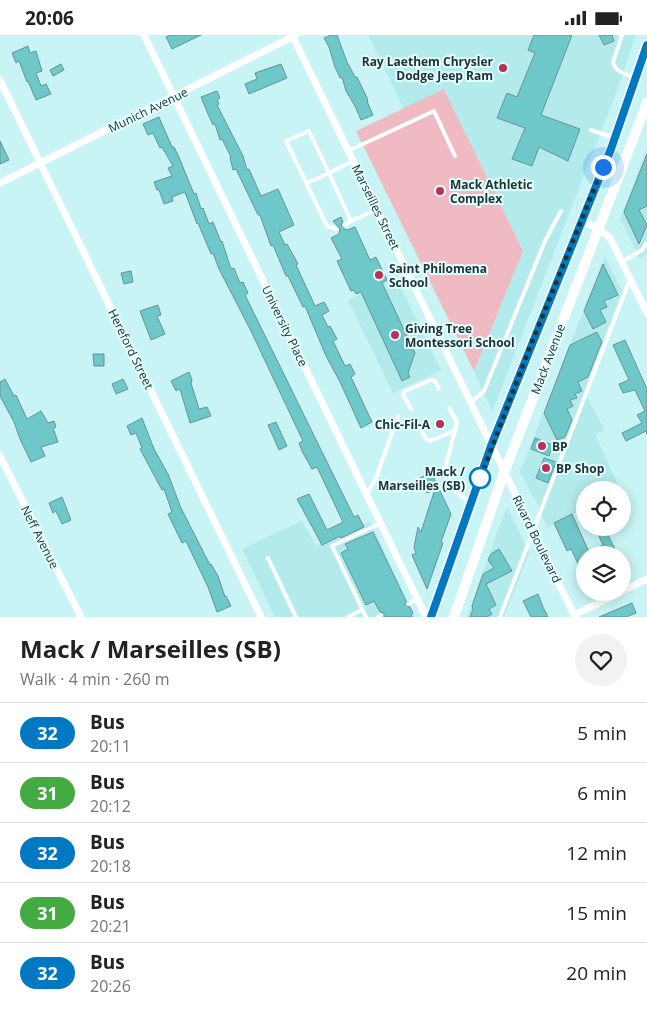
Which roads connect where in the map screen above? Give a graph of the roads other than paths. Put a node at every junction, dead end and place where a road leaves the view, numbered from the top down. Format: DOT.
graph roads {
  1 [pos="144,35"];
  2 [pos="622,35"];
  3 [pos="294,36"];
  4 [pos="647,44"];
  5 [pos="635,78"];
  6 [pos="0,80"];
  7 [pos="174,97"];
  8 [pos="647,103"];
  9 [pos="591,130"];
  10 [pos="615,138"];
  11 [pos="348,151"];
  12 [pos="455,156"];
  13 [pos="353,161"];
  14 [pos="40,163"];
  15 [pos="329,173"];
  16 [pos="0,183"];
  17 [pos="307,183"];
  18 [pos="377,210"];
  19 [pos="561,211"];
  20 [pos="581,220"];
  21 [pos="351,221"];
  22 [pos="345,225"];
  23 [pos="336,229"];
  24 [pos="600,229"];
  25 [pos="647,243"];
  26 [pos="622,262"];
  27 [pos="630,279"];
  28 [pos="647,313"];
  29 [pos="439,389"];
  30 [pos="470,403"];
  31 [pos="449,408"];
  32 [pos="411,409"];
  33 [pos="398,417"];
  34 [pos="421,430"];
  35 [pos="456,430"];
  36 [pos="491,446"];
  37 [pos="0,456"];
  38 [pos="498,461"];
  39 [pos="504,473"];
  40 [pos="367,494"];
  41 [pos="471,503"];
  42 [pos="381,523"];
  43 [pos="534,532"];
  44 [pos="268,559"];
  45 [pos="647,579"];
  46 [pos="631,587"];
  47 [pos="418,599"];
  48 [pos="603,601"];
  49 [pos="408,603"];
  50 [pos="362,609"];
  51 [pos="365,616"];
  52 [pos="574,616"];
  53 [pos="81,617"];
  54 [pos="261,617"];
  55 [pos="296,617"];
  56 [pos="348,617"];
  57 [pos="426,617"];
  58 [pos="431,617"];
  59 [pos="454,617"];
  60 [pos="500,617"];
  1 -- 7 [label="street, University Place"];
  2 -- 5 [label="lane"];
  3 -- 7 [label="street, Munich Avenue"];
  3 -- 11 [label="street, Marseilles Street"];
  4 -- 5 [label="main road, Mack Avenue"];
  5 -- 10 [label="main road, Mack Avenue"];
  6 -- 14 [label="street, Hereford Street"];
  7 -- 14 [label="street, Munich Avenue"];
  7 -- 40 [label="street, University Place"];
  8 -- 24 [label="main road, Mack Avenue"];
  9 -- 10 [label="lane"];
  10 -- 20 [label="main road, Mack Avenue"];
  11 -- 12 [label="lane"];
  11 -- 13 [label="street, Marseilles Street"];
  13 -- 15 [label="lane"];
  13 -- 18 [label="street, Marseilles Street"];
  14 -- 16 [label="street, Munich Avenue"];
  14 -- 54 [label="street, Hereford Street"];
  15 -- 17 [label="lane"];
  15 -- 17 [label="lane"];
  15 -- 21 [label="lane"];
  17 -- 23 [label="lane"];
  18 -- 21 [label="lane"];
  18 -- 30 [label="street, Marseilles Street"];
  19 -- 30 [label="lane"];
  20 -- 24 [label="street"];
  20 -- 36 [label="main road, Mack Avenue"];
  21 -- 22 [label="lane"];
  24 -- 26 [label="street"];
  24 -- 39 [label="main road, Mack Avenue"];
  25 -- 26 [label="lane"];
  26 -- 27 [label="street"];
  27 -- 28 [label="street"];
  27 -- 43 [label="lane"];
  29 -- 32 [label="lane"];
  30 -- 36 [label="street, Marseilles Street"];
  31 -- 35 [label="lane"];
  33 -- 40 [label="lane"];
  34 -- 35 [label="lane"];
  35 -- 41 [label="lane"];
  36 -- 38 [label="street, Marseilles Street"];
  36 -- 41 [label="main road, Mack Avenue"];
  37 -- 53 [label="street, Neff Avenue"];
  38 -- 39 [label="street, Rivard Boulevard"];
  39 -- 43 [label="street, Rivard Boulevard"];
  39 -- 59 [label="main road, Mack Avenue"];
  40 -- 42 [label="street, University Place"];
  41 -- 58 [label="main road, Mack Avenue"];
  42 -- 47 [label="street, University Place"];
  42 -- 50 [label="lane"];
  43 -- 52 [label="street, Rivard Boulevard"];
  43 -- 60 [label="lane"];
  44 -- 55 [label="lane"];
  45 -- 46 [label="street"];
  47 -- 49 [label="lane"];
  47 -- 57 [label="street, University Place"];
  48 -- 52 [label="street"];
  50 -- 51 [label="lane"];
  50 -- 56 [label="lane"];
}
